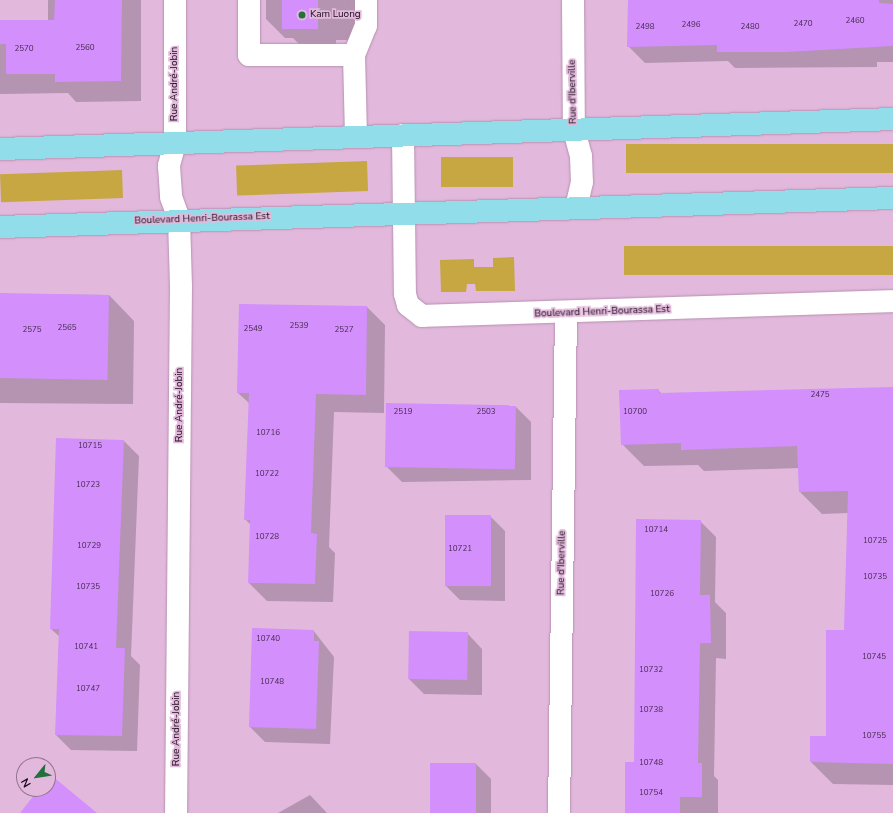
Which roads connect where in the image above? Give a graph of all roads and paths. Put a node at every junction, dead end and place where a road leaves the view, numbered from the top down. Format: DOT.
graph roads {
  1 [pos="175,0"];
  2 [pos="249,0"];
  3 [pos="366,0"];
  4 [pos="573,0"];
  5 [pos="354,54"];
  6 [pos="893,119"];
  7 [pos="574,130"];
  8 [pos="403,135"];
  9 [pos="356,137"];
  10 [pos="175,143"];
  11 [pos="0,149"];
  12 [pos="893,198"];
  13 [pos="576,207"];
  14 [pos="404,212"];
  15 [pos="179,219"];
  16 [pos="0,227"];
  17 [pos="893,301"];
  18 [pos="566,313"];
  19 [pos="176,813"];
  20 [pos="559,813"];
  1 -- 10 [label="street, Rue André-Jobin"];
  2 -- 5 [label="street"];
  3 -- 5 [label="street"];
  4 -- 7 [label="street, Rue d'Iberville"];
  5 -- 9 [label="street"];
  6 -- 7 [label="main road"];
  7 -- 8 [label="main road"];
  7 -- 13 [label="street, Rue d'Iberville"];
  8 -- 9 [label="main road"];
  8 -- 14 [label="street, Boulevard Henri-Bourassa Est"];
  9 -- 10 [label="main road"];
  10 -- 11 [label="main road"];
  10 -- 15 [label="street, Rue André-Jobin"];
  12 -- 13 [label="main road, Boulevard Henri-Bourassa Est"];
  13 -- 14 [label="main road, Boulevard Henri-Bourassa Est"];
  14 -- 15 [label="main road, Boulevard Henri-Bourassa Est"];
  14 -- 18 [label="street, Boulevard Henri-Bourassa Est"];
  15 -- 16 [label="main road, Boulevard Henri-Bourassa Est"];
  15 -- 19 [label="street, Rue André-Jobin"];
  17 -- 18 [label="street, Boulevard Henri-Bourassa Est"];
  18 -- 20 [label="street, Rue d'Iberville"];
}
